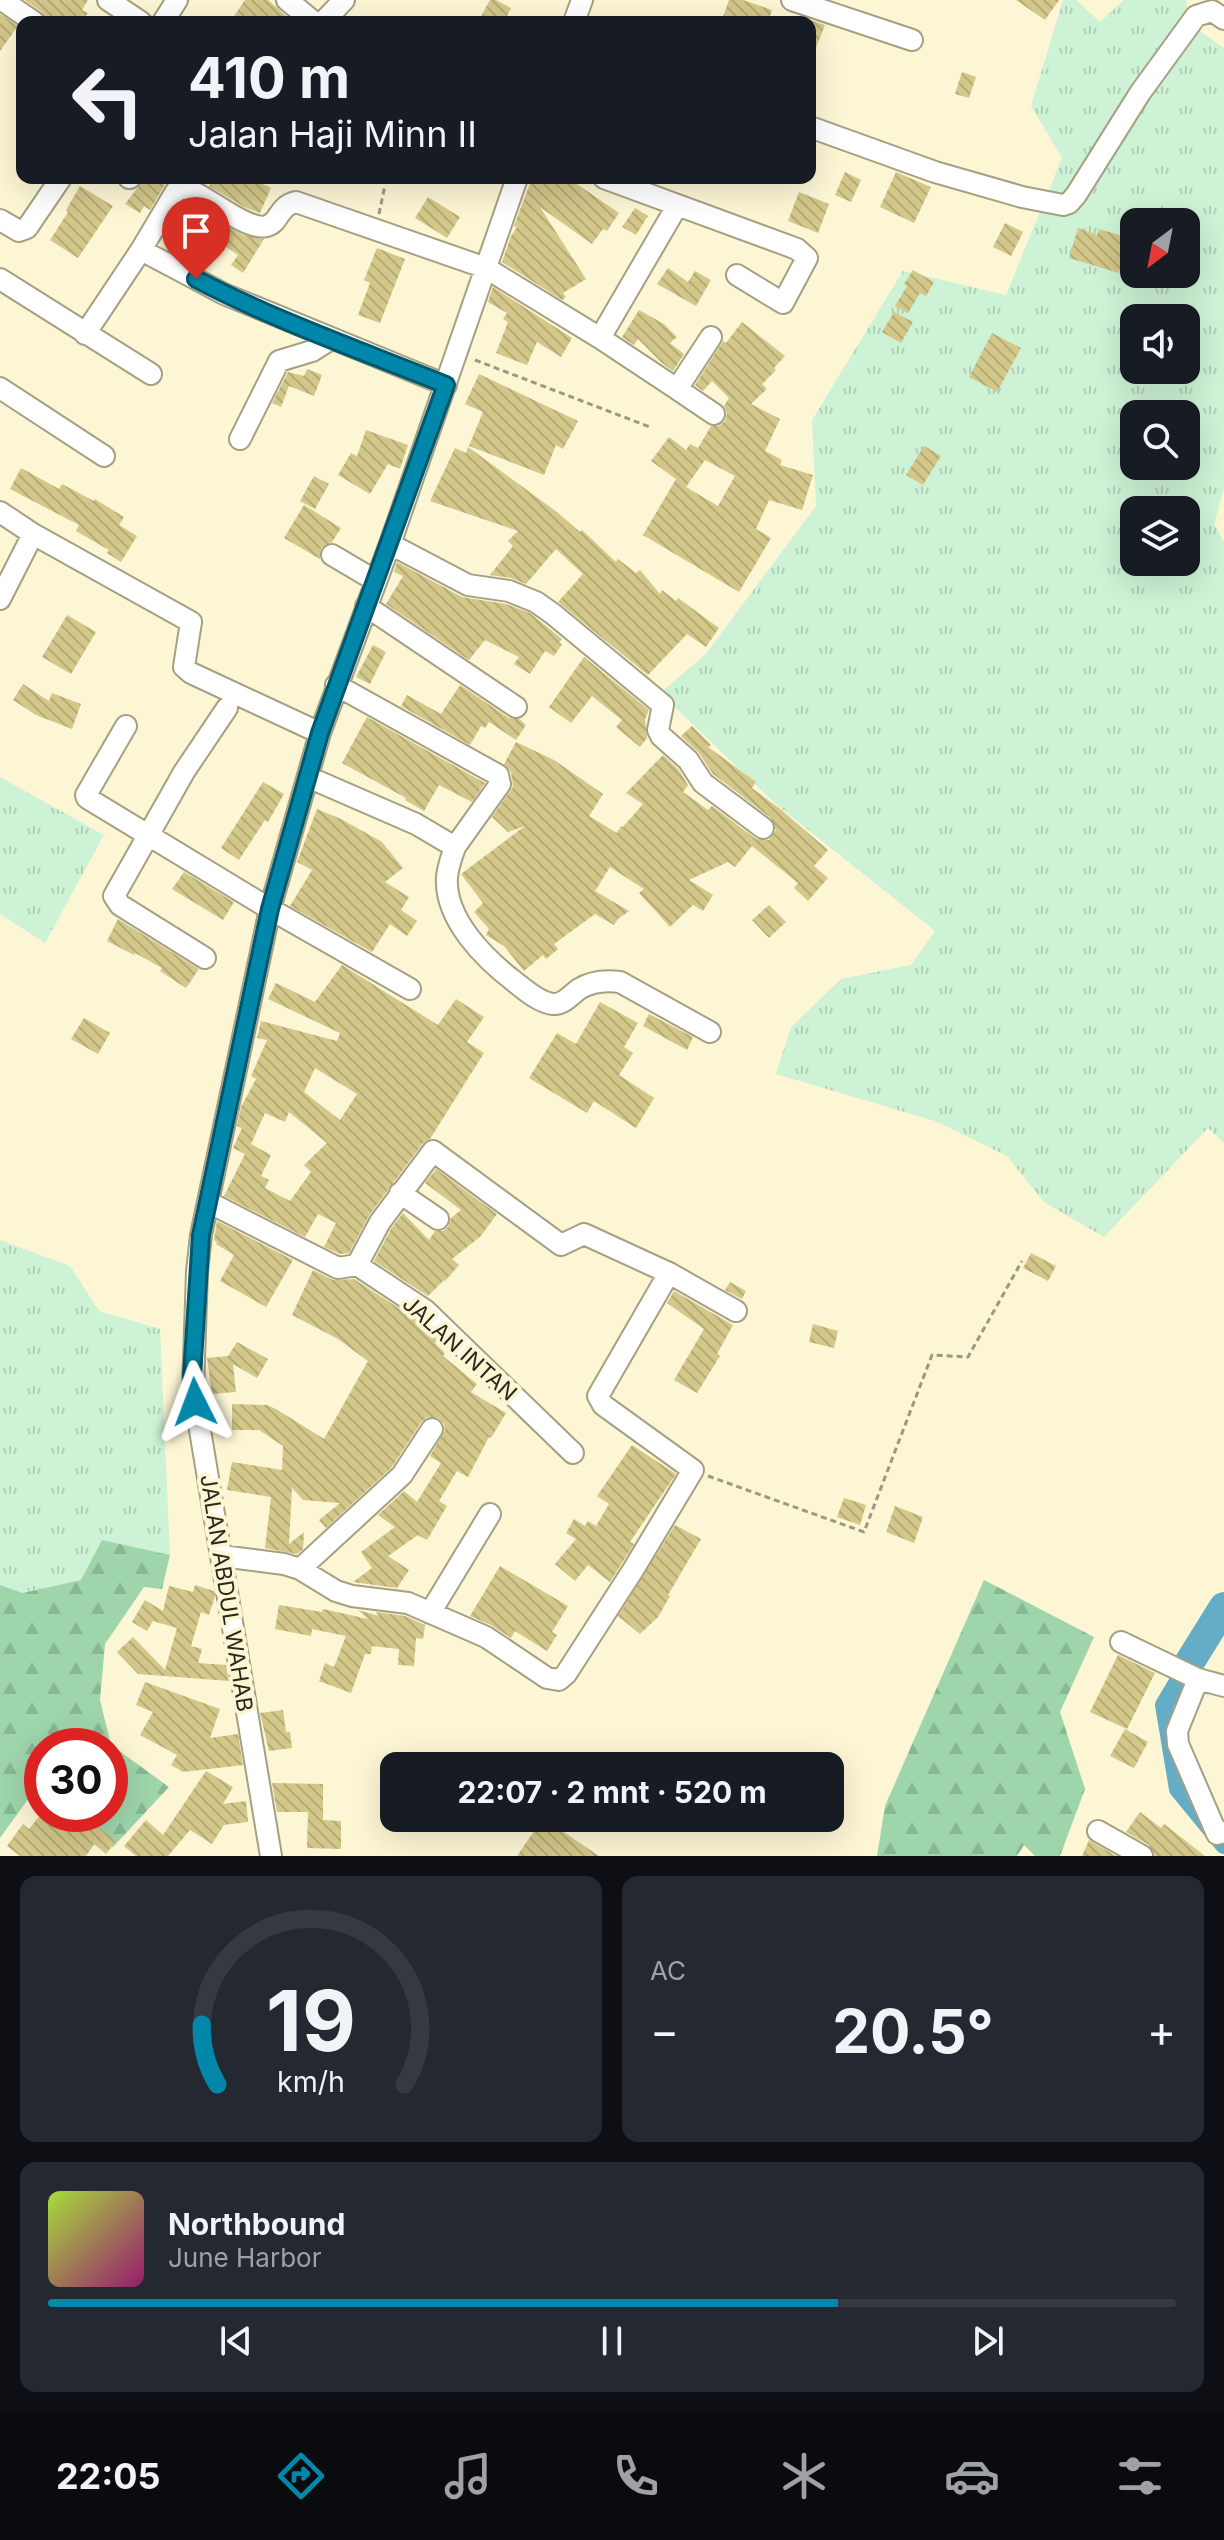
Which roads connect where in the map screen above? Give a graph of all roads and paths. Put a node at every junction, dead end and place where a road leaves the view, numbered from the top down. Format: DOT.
graph roads {
  1 [pos="2,0"];
  2 [pos="108,0"];
  3 [pos="287,0"];
  4 [pos="344,0"];
  5 [pos="792,0"];
  6 [pos="1211,15"];
  7 [pos="25,16"];
  8 [pos="132,16"];
  9 [pos="307,16"];
  10 [pos="329,16"];
  11 [pos="912,40"];
  12 [pos="816,129"];
  13 [pos="57,184"];
  14 [pos="515,184"];
  15 [pos="620,184"];
  16 [pos="385,185"];
  17 [pos="677,206"];
  18 [pos="2,224"];
  19 [pos="376,229"];
  20 [pos="141,250"];
  21 [pos="486,268"];
  22 [pos="737,275"];
  23 [pos="0,279"];
  24 [pos="85,334"];
  25 [pos="711,337"];
  26 [pos="600,338"];
  27 [pos="331,339"];
  28 [pos="457,352"];
  29 [pos="151,374"];
  30 [pos="446,385"];
  31 [pos="0,388"];
  32 [pos="677,389"];
  33 [pos="714,414"];
  34 [pos="650,427"];
  35 [pos="240,439"];
  36 [pos="104,456"];
  37 [pos="0,512"];
  38 [pos="33,534"];
  39 [pos="390,544"];
  40 [pos="332,555"];
  41 [pos="376,581"];
  42 [pos="0,599"];
  43 [pos="366,606"];
  44 [pos="336,685"];
  45 [pos="516,707"];
  46 [pos="227,708"];
  47 [pos="126,726"];
  48 [pos="320,733"];
  49 [pos="308,777"];
  50 [pos="763,828"];
  51 [pos="149,834"];
  52 [pos="455,847"];
  53 [pos="270,909"];
  54 [pos="205,958"];
  55 [pos="410,989"];
  56 [pos="710,1032"];
  57 [pos="400,1193"];
  58 [pos="208,1202"];
  59 [pos="438,1219"];
  60 [pos="1022,1261"];
  61 [pos="357,1265"];
  62 [pos="669,1273"];
  63 [pos="736,1311"];
  64 [pos="432,1429"];
  65 [pos="573,1453"];
  66 [pos="693,1470"];
  67 [pos="490,1514"];
  68 [pos="222,1556"];
  69 [pos="300,1569"];
  70 [pos="430,1613"];
  71 [pos="1121,1642"];
  72 [pos="1198,1679"];
  73 [pos="1224,1686"];
  74 [pos="1098,1831"];
  75 [pos="1222,1833"];
  76 [pos="271,1856"];
  77 [pos="1142,1856"];
  1 -- 7 [label="street"];
  2 -- 8 [label="street"];
  3 -- 9 [label="street"];
  4 -- 10 [label="street"];
  5 -- 11 [label="street"];
  6 -- 12 [label="street"];
  13 -- 18 [label="street"];
  14 -- 21 [label="street, JALAN ABDUL WAHAB"];
  15 -- 17 [label="street"];
  16 -- 19 [label="path"];
  17 -- 22 [label="street"];
  17 -- 26 [label="street"];
  19 -- 20 [label="street"];
  19 -- 21 [label="street"];
  20 -- 24 [label="street"];
  20 -- 27 [label="street"];
  21 -- 26 [label="street"];
  21 -- 28 [label="street, JALAN ABDUL WAHAB"];
  23 -- 24 [label="street"];
  24 -- 29 [label="street"];
  25 -- 32 [label="street"];
  26 -- 32 [label="street"];
  27 -- 30 [label="street"];
  27 -- 35 [label="street"];
  28 -- 30 [label="street, JALAN ABDUL WAHAB"];
  28 -- 34 [label="path"];
  30 -- 39 [label="street, JALAN ABDUL WAHAB"];
  31 -- 36 [label="street"];
  32 -- 33 [label="street"];
  37 -- 38 [label="street"];
  38 -- 42 [label="street"];
  38 -- 48 [label="street"];
  39 -- 41 [label="street, JALAN ABDUL WAHAB"];
  39 -- 50 [label="street"];
  40 -- 41 [label="street"];
  41 -- 43 [label="street, JALAN ABDUL WAHAB"];
  43 -- 44 [label="street, JALAN ABDUL WAHAB"];
  43 -- 45 [label="street"];
  44 -- 48 [label="street, JALAN ABDUL WAHAB"];
  44 -- 52 [label="street"];
  46 -- 51 [label="street"];
  47 -- 51 [label="street"];
  48 -- 49 [label="street, JALAN ABDUL WAHAB"];
  49 -- 52 [label="street"];
  49 -- 53 [label="street, JALAN ABDUL WAHAB"];
  51 -- 53 [label="street"];
  51 -- 54 [label="street"];
  52 -- 56 [label="street"];
  53 -- 55 [label="street"];
  53 -- 58 [label="street, JALAN ABDUL WAHAB"];
  57 -- 59 [label="street"];
  57 -- 61 [label="street"];
  57 -- 62 [label="street"];
  58 -- 61 [label="street, JALAN INTAN"];
  58 -- 68 [label="street, JALAN ABDUL WAHAB"];
  60 -- 66 [label="path"];
  61 -- 65 [label="street, JALAN INTAN"];
  62 -- 63 [label="street"];
  62 -- 66 [label="street"];
  64 -- 69 [label="street"];
  66 -- 70 [label="street"];
  67 -- 70 [label="street"];
  68 -- 69 [label="street"];
  68 -- 76 [label="street, JALAN ABDUL WAHAB"];
  69 -- 70 [label="street"];
  71 -- 72 [label="street"];
  72 -- 73 [label="street"];
  72 -- 75 [label="street"];
  74 -- 77 [label="street"];
}
